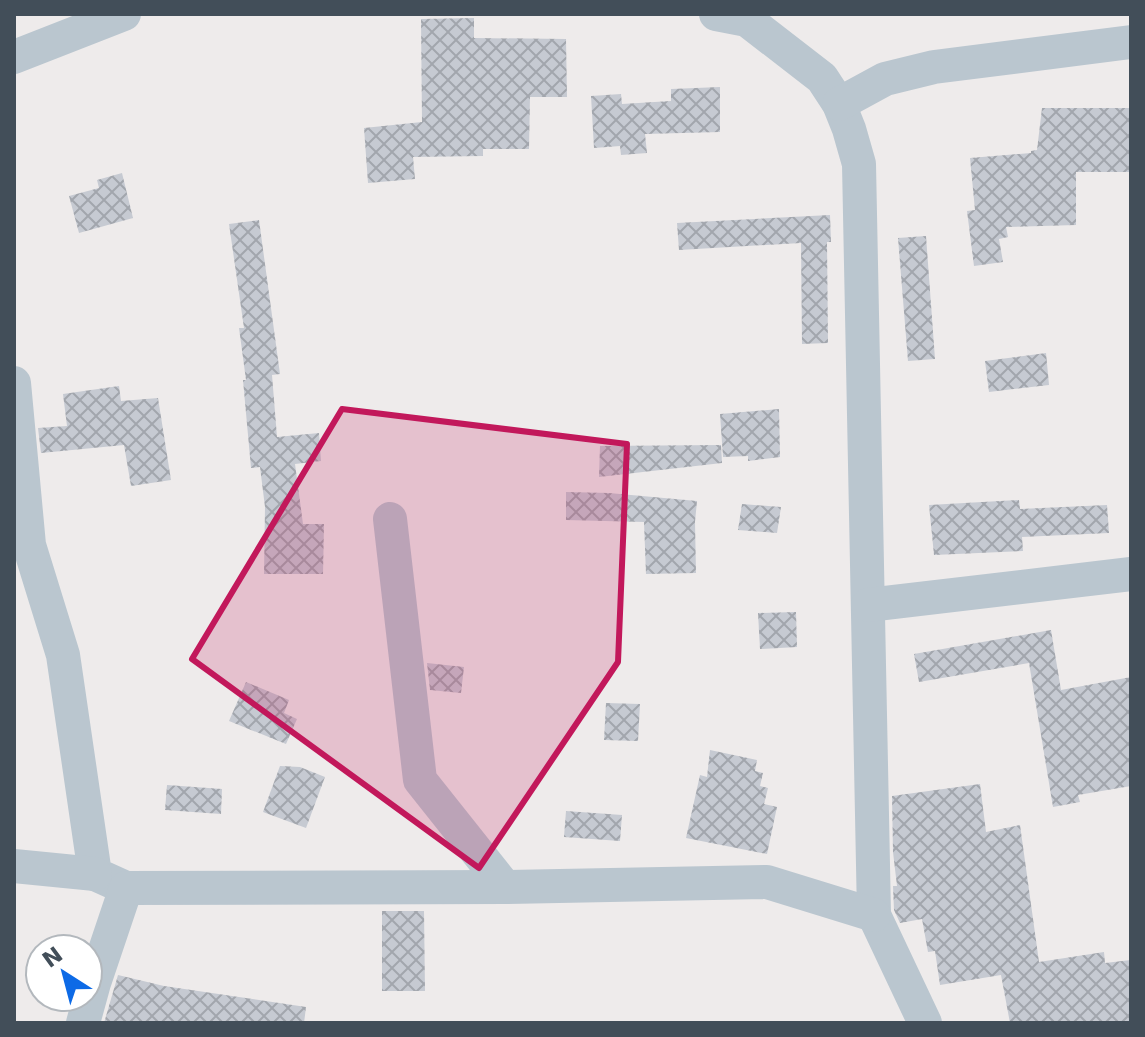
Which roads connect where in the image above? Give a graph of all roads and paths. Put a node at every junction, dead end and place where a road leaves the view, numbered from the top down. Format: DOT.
graph roads {
  1 [pos="124,14"];
  2 [pos="716,14"];
  3 [pos="1131,42"];
  4 [pos="14,57"];
  5 [pos="839,104"];
  6 [pos="14,383"];
  7 [pos="390,519"];
  8 [pos="1131,574"];
  9 [pos="868,605"];
  10 [pos="14,866"];
  11 [pos="95,874"];
  12 [pos="505,887"];
  13 [pos="126,888"];
  14 [pos="874,915"];
  15 [pos="83,1023"];
  16 [pos="925,1023"];
  1 -- 4 [label="street"];
  2 -- 5 [label="street"];
  3 -- 5 [label="street"];
  5 -- 9 [label="street"];
  6 -- 11 [label="street"];
  7 -- 12 [label="street"];
  8 -- 9 [label="street"];
  9 -- 14 [label="street"];
  10 -- 11 [label="street"];
  11 -- 13 [label="street"];
  12 -- 13 [label="street"];
  12 -- 14 [label="street"];
  13 -- 15 [label="street"];
  14 -- 16 [label="street"];
}
